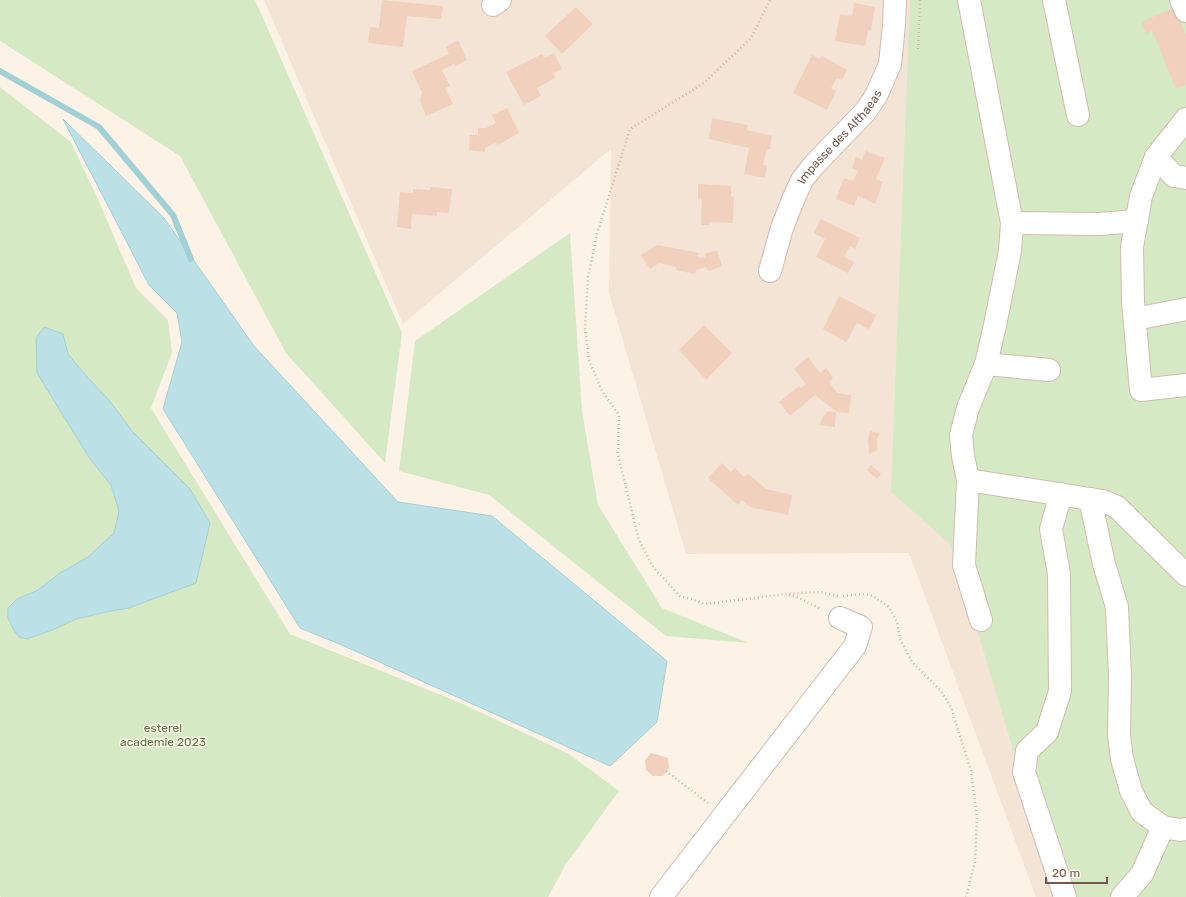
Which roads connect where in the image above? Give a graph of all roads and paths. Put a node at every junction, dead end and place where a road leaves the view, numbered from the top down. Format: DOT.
graph roads {
  1 [pos="770,0"];
  2 [pos="895,0"];
  3 [pos="920,0"];
  4 [pos="969,0"];
  5 [pos="1054,0"];
  6 [pos="918,49"];
  7 [pos="1078,115"];
  8 [pos="1186,119"];
  9 [pos="1156,157"];
  10 [pos="1186,178"];
  11 [pos="1137,221"];
  12 [pos="1012,223"];
  13 [pos="770,271"];
  14 [pos="1186,309"];
  15 [pos="1135,318"];
  16 [pos="986,364"];
  17 [pos="1049,370"];
  18 [pos="1186,385"];
  19 [pos="968,480"];
  20 [pos="1061,494"];
  21 [pos="1090,499"];
  22 [pos="1186,575"];
  23 [pos="785,594"];
  24 [pos="840,618"];
  25 [pos="981,620"];
  26 [pos="666,771"];
  27 [pos="711,806"];
  28 [pos="1163,828"];
  29 [pos="1186,829"];
  30 [pos="661,897"];
  31 [pos="966,897"];
  32 [pos="1065,897"];
  33 [pos="1122,897"];
  1 -- 23 [label="path"];
  2 -- 13 [label="street, Impasse des Althaeas"];
  3 -- 6 [label="path"];
  4 -- 12 [label="street"];
  5 -- 7 [label="street"];
  8 -- 9 [label="street"];
  9 -- 10 [label="street"];
  9 -- 11 [label="street"];
  11 -- 12 [label="street"];
  11 -- 15 [label="street"];
  12 -- 16 [label="street"];
  14 -- 15 [label="street"];
  15 -- 18 [label="street"];
  16 -- 17 [label="street"];
  16 -- 19 [label="street"];
  19 -- 20 [label="street"];
  19 -- 25 [label="street"];
  20 -- 21 [label="street"];
  20 -- 32 [label="street"];
  21 -- 22 [label="street"];
  21 -- 28 [label="street"];
  23 -- 24 [label="path"];
  23 -- 31 [label="path"];
  24 -- 30 [label="street"];
  26 -- 27 [label="path"];
  28 -- 29 [label="street"];
  28 -- 33 [label="street"];
}
